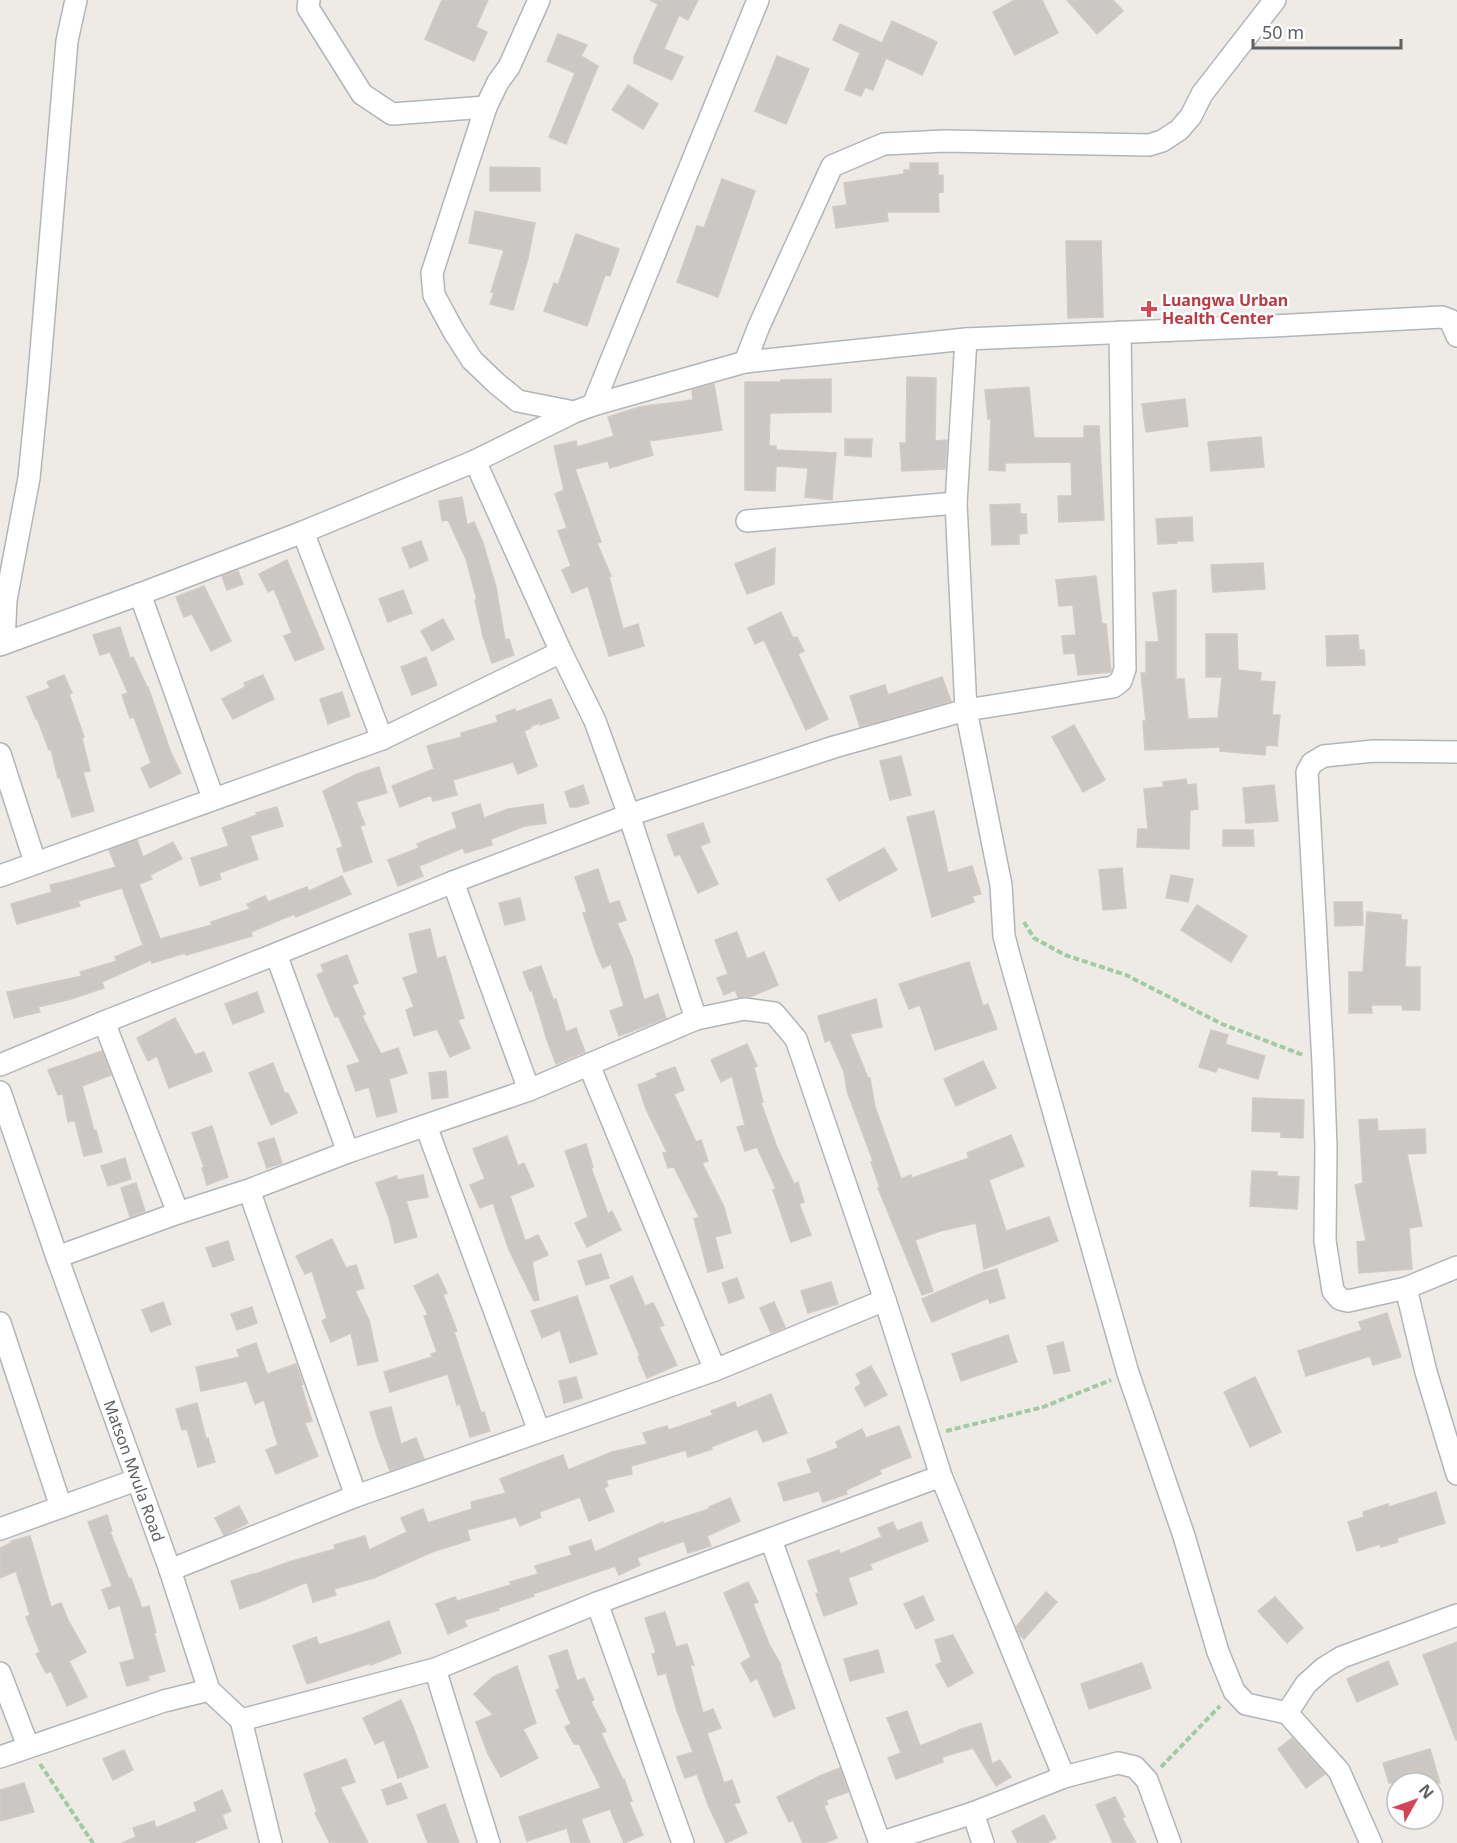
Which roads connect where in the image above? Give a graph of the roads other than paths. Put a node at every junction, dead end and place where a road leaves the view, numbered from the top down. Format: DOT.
graph roads {
  1 [pos="76,0"];
  2 [pos="309,0"];
  3 [pos="539,0"];
  4 [pos="758,0"];
  5 [pos="1275,0"];
  6 [pos="486,106"];
  7 [pos="1120,332"];
  8 [pos="1457,336"];
  9 [pos="966,339"];
  10 [pos="745,362"];
  11 [pos="583,409"];
  12 [pos="475,461"];
  13 [pos="956,503"];
  14 [pos="747,521"];
  15 [pos="303,532"];
  16 [pos="140,594"];
  17 [pos="2,644"];
  18 [pos="561,652"];
  19 [pos="966,710"];
  20 [pos="382,739"];
  21 [pos="1457,752"];
  22 [pos="0,754"];
  23 [pos="213,798"];
  24 [pos="629,814"];
  25 [pos="35,862"];
  26 [pos="0,876"];
  27 [pos="453,882"];
  28 [pos="276,954"];
  29 [pos="696,1019"];
  30 [pos="104,1022"];
  31 [pos="0,1065"];
  32 [pos="589,1065"];
  33 [pos="529,1090"];
  34 [pos="0,1092"];
  35 [pos="426,1126"];
  36 [pos="348,1152"];
  37 [pos="249,1190"];
  38 [pos="178,1213"];
  39 [pos="57,1257"];
  40 [pos="1457,1267"];
  41 [pos="1406,1288"];
  42 [pos="885,1300"];
  43 [pos="0,1323"];
  44 [pos="715,1370"];
  45 [pos="539,1431"];
  46 [pos="1457,1474"];
  47 [pos="941,1476"];
  48 [pos="136,1480"];
  49 [pos="356,1496"];
  50 [pos="61,1507"];
  51 [pos="0,1529"];
  52 [pos="771,1540"];
  53 [pos="170,1570"];
  54 [pos="597,1603"];
  55 [pos="1457,1616"];
  56 [pos="435,1668"];
  57 [pos="0,1673"];
  58 [pos="209,1690"];
  59 [pos="1287,1713"];
  60 [pos="241,1720"];
  61 [pos="28,1746"];
  62 [pos="0,1756"];
  63 [pos="1064,1777"];
  64 [pos="973,1813"];
  65 [pos="271,1843"];
  66 [pos="489,1843"];
  67 [pos="683,1843"];
  68 [pos="880,1843"];
  69 [pos="983,1843"];
  70 [pos="1170,1843"];
  71 [pos="1371,1843"];
  1 -- 17 [label="street"];
  2 -- 6 [label="street"];
  3 -- 6 [label="street"];
  4 -- 11 [label="street"];
  5 -- 10 [label="street"];
  6 -- 11 [label="street"];
  7 -- 8 [label="street"];
  7 -- 9 [label="street"];
  7 -- 19 [label="street"];
  9 -- 10 [label="street"];
  9 -- 13 [label="street"];
  10 -- 11 [label="street"];
  11 -- 12 [label="street"];
  12 -- 15 [label="street"];
  12 -- 18 [label="street"];
  13 -- 14 [label="street"];
  13 -- 19 [label="street"];
  15 -- 16 [label="street"];
  15 -- 20 [label="street"];
  16 -- 17 [label="street"];
  16 -- 23 [label="street"];
  18 -- 20 [label="street"];
  18 -- 24 [label="street"];
  19 -- 24 [label="street"];
  19 -- 59 [label="street"];
  20 -- 23 [label="street"];
  21 -- 41 [label="street"];
  22 -- 25 [label="street"];
  23 -- 25 [label="street"];
  24 -- 27 [label="street"];
  24 -- 29 [label="street"];
  25 -- 26 [label="street"];
  27 -- 28 [label="street"];
  27 -- 33 [label="street"];
  28 -- 30 [label="street"];
  28 -- 36 [label="street"];
  29 -- 32 [label="street"];
  29 -- 42 [label="street"];
  30 -- 31 [label="street"];
  30 -- 38 [label="street"];
  32 -- 33 [label="street"];
  32 -- 44 [label="street"];
  33 -- 35 [label="street"];
  34 -- 39 [label="street, Matson Mvula Road"];
  35 -- 36 [label="street"];
  35 -- 45 [label="street"];
  36 -- 37 [label="street"];
  37 -- 38 [label="street"];
  37 -- 49 [label="street"];
  38 -- 39 [label="street"];
  39 -- 48 [label="street, Matson Mvula Road"];
  40 -- 41 [label="street"];
  41 -- 46 [label="street"];
  42 -- 44 [label="street"];
  42 -- 47 [label="street"];
  43 -- 50 [label="street"];
  44 -- 45 [label="street"];
  45 -- 49 [label="street"];
  47 -- 52 [label="street"];
  47 -- 63 [label="street"];
  48 -- 50 [label="street"];
  48 -- 53 [label="street, Matson Mvula Road"];
  49 -- 53 [label="street"];
  50 -- 51 [label="street"];
  52 -- 54 [label="street"];
  52 -- 68 [label="street"];
  53 -- 58 [label="street, Matson Mvula Road"];
  54 -- 56 [label="street"];
  54 -- 67 [label="street"];
  55 -- 59 [label="street"];
  56 -- 60 [label="street"];
  56 -- 66 [label="street"];
  57 -- 61 [label="street"];
  58 -- 60 [label="street, Matson Mvula Road"];
  58 -- 61 [label="street"];
  59 -- 71 [label="street"];
  60 -- 65 [label="street"];
  61 -- 62 [label="street"];
  63 -- 64 [label="street"];
  63 -- 70 [label="street"];
  64 -- 68 [label="street"];
  64 -- 69 [label="street"];
}
